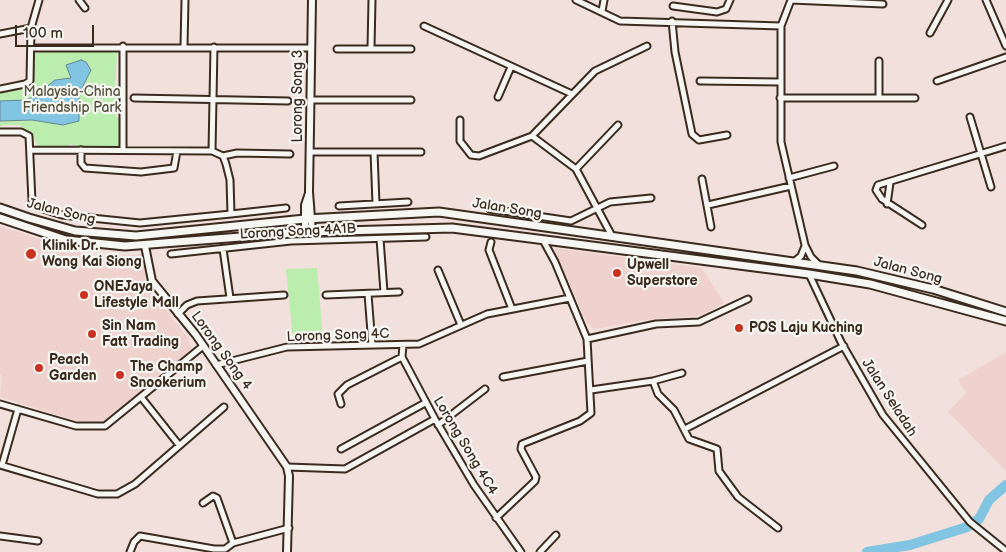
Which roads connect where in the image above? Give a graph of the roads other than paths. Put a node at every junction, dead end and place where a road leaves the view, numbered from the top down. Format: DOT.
graph roads {
  1 [pos="38,0"];
  2 [pos="79,0"];
  3 [pos="185,0"];
  4 [pos="312,0"];
  5 [pos="372,0"];
  6 [pos="576,0"];
  7 [pos="604,0"];
  8 [pos="730,0"];
  9 [pos="791,0"];
  10 [pos="948,0"];
  11 [pos="986,0"];
  12 [pos="868,2"];
  13 [pos="883,4"];
  14 [pos="673,6"];
  15 [pos="86,8"];
  16 [pos="602,11"];
  17 [pos="672,21"];
  18 [pos="424,26"];
  19 [pos="780,26"];
  20 [pos="31,28"];
  21 [pos="930,33"];
  22 [pos="0,34"];
  23 [pos="123,46"];
  24 [pos="184,46"];
  25 [pos="647,46"];
  26 [pos="1006,46"];
  27 [pos="214,47"];
  28 [pos="31,48"];
  29 [pos="311,48"];
  30 [pos="371,48"];
  31 [pos="337,49"];
  32 [pos="411,49"];
  33 [pos="1006,57"];
  34 [pos="879,60"];
  35 [pos="511,67"];
  36 [pos="700,81"];
  37 [pos="937,81"];
  38 [pos="780,82"];
  39 [pos="0,89"];
  40 [pos="572,94"];
  41 [pos="498,97"];
  42 [pos="134,98"];
  43 [pos="780,98"];
  44 [pos="879,98"];
  45 [pos="914,98"];
  46 [pos="213,99"];
  47 [pos="288,100"];
  48 [pos="311,100"];
  49 [pos="412,100"];
  50 [pos="970,117"];
  51 [pos="460,120"];
  52 [pos="618,125"];
  53 [pos="0,132"];
  54 [pos="727,135"];
  55 [pos="532,136"];
  56 [pos="1006,146"];
  57 [pos="31,150"];
  58 [pos="81,150"];
  59 [pos="123,150"];
  60 [pos="177,151"];
  61 [pos="212,151"];
  62 [pos="310,152"];
  63 [pos="374,152"];
  64 [pos="421,152"];
  65 [pos="290,154"];
  66 [pos="981,154"];
  67 [pos="222,156"];
  68 [pos="834,166"];
  69 [pos="576,169"];
  70 [pos="789,178"];
  71 [pos="702,179"];
  72 [pos="890,183"];
  73 [pos="791,186"];
  74 [pos="992,187"];
  75 [pos="651,198"];
  76 [pos="408,202"];
  77 [pos="376,204"];
  78 [pos="887,204"];
  79 [pos="708,205"];
  80 [pos="339,206"];
  81 [pos="597,207"];
  82 [pos="0,208"];
  83 [pos="286,208"];
  84 [pos="490,209"];
  85 [pos="231,214"];
  86 [pos="0,218"];
  87 [pos="308,219"];
  88 [pos="524,225"];
  89 [pos="922,225"];
  90 [pos="711,227"];
  91 [pos="308,232"];
  92 [pos="612,236"];
  93 [pos="426,237"];
  94 [pos="380,239"];
  95 [pos="543,240"];
  96 [pos="491,242"];
  97 [pos="805,245"];
  98 [pos="145,246"];
  99 [pos="223,248"];
  100 [pos="621,250"];
  101 [pos="171,254"];
  102 [pos="795,261"];
  103 [pos="820,265"];
  104 [pos="438,270"];
  105 [pos="809,274"];
  106 [pos="384,292"];
  107 [pos="399,292"];
  108 [pos="368,294"];
  109 [pos="284,295"];
  110 [pos="326,295"];
  111 [pos="230,298"];
  112 [pos="570,298"];
  113 [pos="748,299"];
  114 [pos="512,309"];
  115 [pos="1006,312"];
  116 [pos="178,314"];
  117 [pos="1006,321"];
  118 [pos="462,326"];
  119 [pos="587,339"];
  120 [pos="372,345"];
  121 [pos="403,345"];
  122 [pos="203,346"];
  123 [pos="844,346"];
  124 [pos="402,357"];
  125 [pos="588,360"];
  126 [pos="216,365"];
  127 [pos="682,373"];
  128 [pos="503,376"];
  129 [pos="653,381"];
  130 [pos="485,389"];
  131 [pos="591,390"];
  132 [pos="141,397"];
  133 [pos="426,403"];
  134 [pos="0,404"];
  135 [pos="341,404"];
  136 [pos="224,407"];
  137 [pos="18,409"];
  138 [pos="435,419"];
  139 [pos="438,425"];
  140 [pos="685,429"];
  141 [pos="179,445"];
  142 [pos="341,449"];
  143 [pos="1,465"];
  144 [pos="286,467"];
  145 [pos="203,502"];
  146 [pos="496,518"];
  147 [pos="288,528"];
  148 [pos="778,528"];
  149 [pos="556,535"];
  150 [pos="0,536"];
  151 [pos="38,541"];
  152 [pos="233,543"];
  153 [pos="1006,551"];
  154 [pos="130,552"];
  155 [pos="288,552"];
  156 [pos="521,552"];
  157 [pos="540,552"];
  1 -- 20 [label="street"];
  2 -- 15 [label="street"];
  3 -- 24 [label="street"];
  4 -- 29 [label="street, Lorong Song 3"];
  5 -- 30 [label="street"];
  6 -- 16 [label="street"];
  7 -- 16 [label="street"];
  8 -- 14 [label="street"];
  9 -- 12 [label="street"];
  9 -- 19 [label="street"];
  10 -- 21 [label="street"];
  11 -- 26 [label="street"];
  12 -- 13 [label="street"];
  16 -- 17 [label="street"];
  17 -- 19 [label="street"];
  17 -- 54 [label="street"];
  18 -- 35 [label="street"];
  19 -- 38 [label="street"];
  20 -- 22 [label="street"];
  20 -- 28 [label="street"];
  23 -- 24 [label="street"];
  23 -- 28 [label="street"];
  23 -- 59 [label="street"];
  24 -- 27 [label="street"];
  25 -- 40 [label="street"];
  27 -- 29 [label="street"];
  27 -- 46 [label="street"];
  28 -- 39 [label="street"];
  29 -- 48 [label="street, Lorong Song 3"];
  30 -- 31 [label="street"];
  30 -- 32 [label="street"];
  33 -- 37 [label="street"];
  34 -- 44 [label="street"];
  35 -- 40 [label="street"];
  35 -- 41 [label="street"];
  36 -- 38 [label="street"];
  38 -- 43 [label="street"];
  40 -- 55 [label="street"];
  42 -- 46 [label="street"];
  43 -- 44 [label="street"];
  43 -- 70 [label="street"];
  44 -- 45 [label="street"];
  46 -- 47 [label="street"];
  46 -- 61 [label="street"];
  48 -- 49 [label="street"];
  48 -- 62 [label="street, Lorong Song 3"];
  50 -- 66 [label="street"];
  51 -- 55 [label="street"];
  52 -- 69 [label="street"];
  53 -- 57 [label="street"];
  55 -- 69 [label="street"];
  56 -- 66 [label="street"];
  57 -- 58 [label="street"];
  57 -- 85 [label="street"];
  58 -- 59 [label="street"];
  58 -- 60 [label="street"];
  59 -- 60 [label="street"];
  60 -- 61 [label="street"];
  61 -- 67 [label="street"];
  62 -- 63 [label="street"];
  62 -- 87 [label="street, Lorong Song 3"];
  63 -- 64 [label="street"];
  63 -- 77 [label="street"];
  65 -- 67 [label="street"];
  66 -- 72 [label="street"];
  66 -- 74 [label="street"];
  67 -- 85 [label="street"];
  68 -- 70 [label="street"];
  69 -- 81 [label="street"];
  70 -- 73 [label="street"];
  71 -- 79 [label="street"];
  72 -- 78 [label="street"];
  72 -- 78 [label="street"];
  73 -- 79 [label="street"];
  73 -- 97 [label="street"];
  75 -- 81 [label="street"];
  76 -- 77 [label="street"];
  77 -- 80 [label="street"];
  78 -- 89 [label="street"];
  79 -- 90 [label="street"];
  81 -- 84 [label="street"];
  81 -- 92 [label="street"];
  82 -- 87 [label="main road, Jalan Song"];
  83 -- 85 [label="street"];
  86 -- 98 [label="main road, Jalan Song"];
  87 -- 88 [label="main road, Jalan Song"];
  87 -- 91 [label="street, Lorong Song 3"];
  88 -- 92 [label="main road, Jalan Song"];
  88 -- 95 [label="main road"];
  91 -- 95 [label="main road, Jalan Song"];
  91 -- 98 [label="main road, Jalan Song"];
  92 -- 100 [label="main road"];
  92 -- 102 [label="main road, Jalan Song"];
  93 -- 94 [label="street, Lorong Song 4A1B"];
  94 -- 99 [label="street, Lorong Song 4A1B"];
  94 -- 106 [label="street"];
  95 -- 100 [label="main road, Jalan Song"];
  95 -- 112 [label="street"];
  96 -- 114 [label="street"];
  97 -- 102 [label="street"];
  97 -- 103 [label="street"];
  98 -- 116 [label="street, Lorong Song 4"];
  99 -- 101 [label="street, Lorong Song 4A1B"];
  99 -- 111 [label="street"];
  100 -- 105 [label="main road, Jalan Song"];
  102 -- 103 [label="main road, Jalan Song"];
  103 -- 115 [label="main road, Jalan Song"];
  104 -- 118 [label="street"];
  105 -- 117 [label="main road, Jalan Song"];
  105 -- 123 [label="street, Jalan Seladah"];
  106 -- 107 [label="street"];
  106 -- 108 [label="street"];
  108 -- 110 [label="street"];
  108 -- 120 [label="street"];
  109 -- 111 [label="street"];
  111 -- 116 [label="street"];
  112 -- 114 [label="street, Lorong Song 4C"];
  112 -- 119 [label="street"];
  113 -- 119 [label="street"];
  114 -- 118 [label="street, Lorong Song 4C"];
  116 -- 122 [label="street, Lorong Song 4"];
  118 -- 121 [label="street, Lorong Song 4C"];
  119 -- 125 [label="street"];
  120 -- 121 [label="street, Lorong Song 4C"];
  120 -- 126 [label="street, Lorong Song 4C"];
  121 -- 124 [label="street"];
  122 -- 126 [label="street, Lorong Song 4"];
  122 -- 132 [label="street"];
  123 -- 140 [label="street"];
  123 -- 153 [label="street, Jalan Seladah"];
  124 -- 133 [label="street, Lorong Song 4C4"];
  124 -- 135 [label="street"];
  125 -- 128 [label="street"];
  125 -- 131 [label="street"];
  126 -- 144 [label="street, Lorong Song 4"];
  127 -- 129 [label="street"];
  129 -- 131 [label="street"];
  129 -- 140 [label="street"];
  130 -- 139 [label="street"];
  131 -- 146 [label="street"];
  132 -- 137 [label="street"];
  132 -- 141 [label="street"];
  133 -- 138 [label="street, Lorong Song 4C4"];
  133 -- 142 [label="street"];
  134 -- 137 [label="street"];
  136 -- 141 [label="street"];
  137 -- 143 [label="street"];
  138 -- 139 [label="street, Lorong Song 4C4"];
  138 -- 144 [label="street"];
  139 -- 146 [label="street, Lorong Song 4C4"];
  140 -- 148 [label="street"];
  141 -- 143 [label="street"];
  144 -- 147 [label="street"];
  145 -- 152 [label="street"];
  146 -- 156 [label="street, Lorong Song 4C4"];
  147 -- 152 [label="street"];
  147 -- 155 [label="street"];
  149 -- 157 [label="street"];
  150 -- 151 [label="street"];
  152 -- 154 [label="street"];
}
